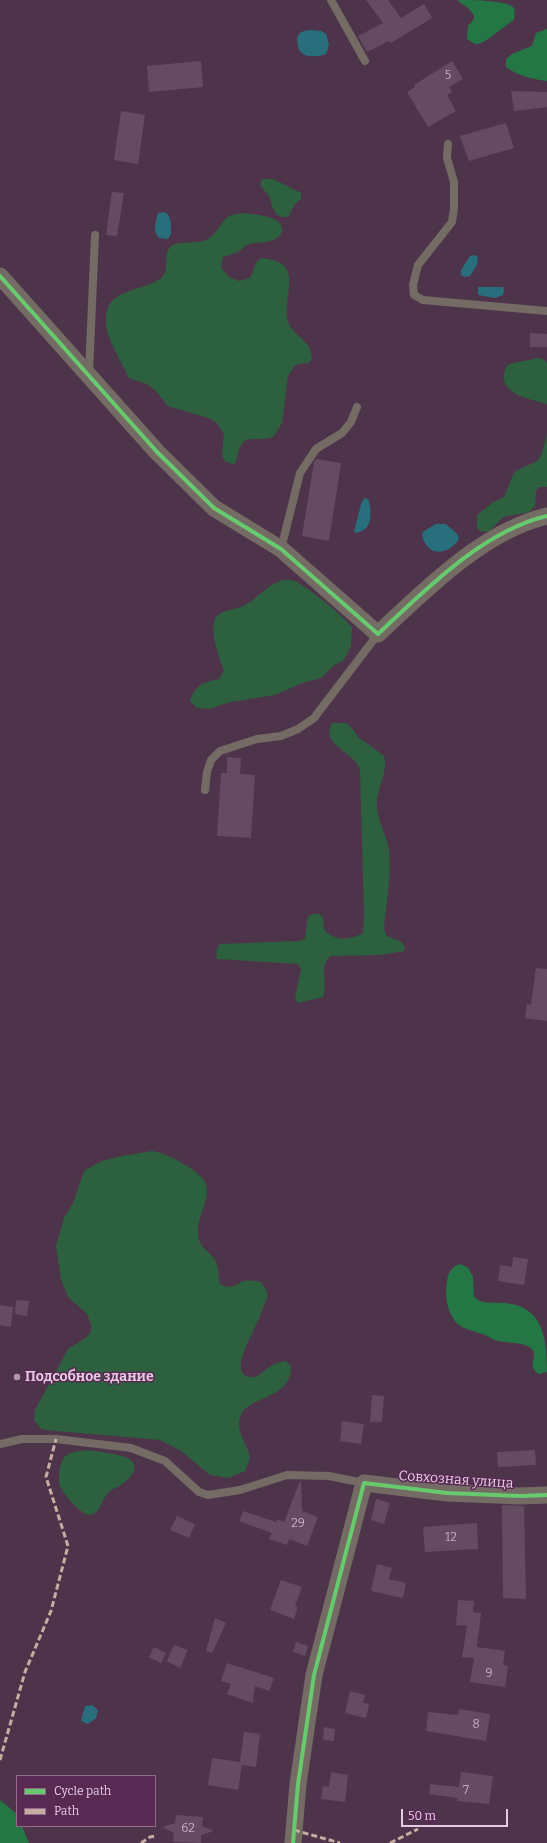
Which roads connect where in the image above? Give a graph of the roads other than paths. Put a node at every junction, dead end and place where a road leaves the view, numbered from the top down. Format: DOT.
graph roads {
  1 [pos="331,0"];
  2 [pos="365,61"];
  3 [pos="448,144"];
  4 [pos="94,235"];
  5 [pos="0,276"];
  6 [pos="547,310"];
  7 [pos="89,376"];
  8 [pos="357,407"];
  9 [pos="547,516"];
  10 [pos="281,549"];
  11 [pos="378,634"];
  12 [pos="205,790"];
  13 [pos="0,1444"];
  14 [pos="364,1483"];
  15 [pos="547,1494"];
  16 [pos="293,1843"];
  1 -- 2 [label="lane"];
  3 -- 6 [label="lane"];
  4 -- 7 [label="lane"];
  5 -- 7 [label="street"];
  7 -- 10 [label="street"];
  8 -- 10 [label="lane"];
  9 -- 11 [label="street"];
  10 -- 11 [label="street"];
  11 -- 12 [label="lane"];
  13 -- 14 [label="lane, Совхозная улица"];
  14 -- 15 [label="street, Совхозная улица"];
  14 -- 16 [label="street"];
}
